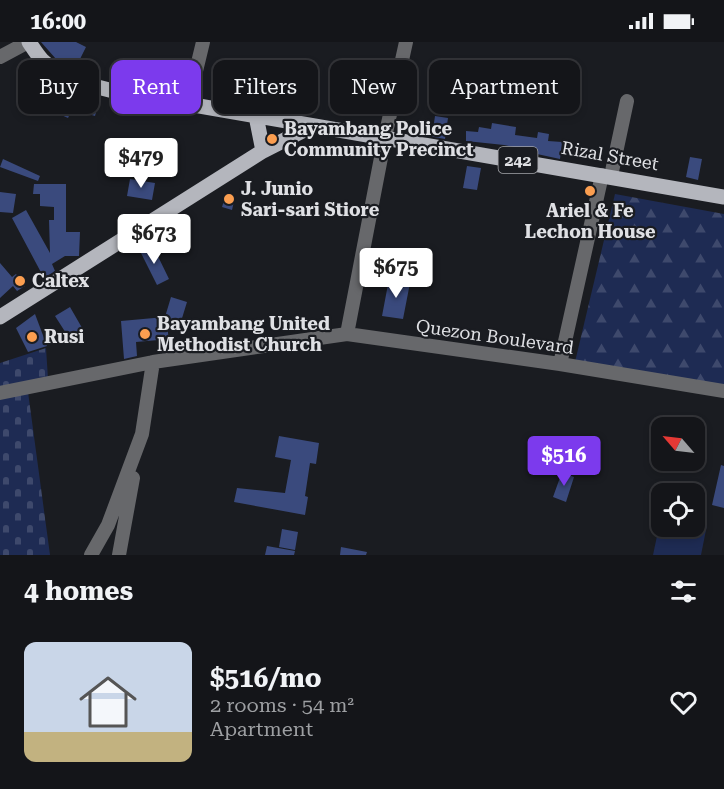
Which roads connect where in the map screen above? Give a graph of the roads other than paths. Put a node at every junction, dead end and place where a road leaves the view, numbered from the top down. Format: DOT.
graph roads {
  1 [pos="28,42"];
  2 [pos="203,42"];
  3 [pos="406,42"];
  4 [pos="0,57"];
  5 [pos="199,60"];
  6 [pos="111,90"];
  7 [pos="627,101"];
  8 [pos="201,106"];
  9 [pos="256,116"];
  10 [pos="312,126"];
  11 [pos="385,137"];
  12 [pos="263,151"];
  13 [pos="606,176"];
  14 [pos="724,197"];
  15 [pos="0,317"];
  16 [pos="347,334"];
  17 [pos="153,362"];
  18 [pos="560,364"];
  19 [pos="724,391"];
  20 [pos="0,393"];
  21 [pos="142,434"];
  22 [pos="92,555"];
  23 [pos="119,555"];
  1 -- 4 [label="street"];
  1 -- 6 [label="main road, 242"];
  2 -- 5 [label="street"];
  3 -- 11 [label="street"];
  7 -- 13 [label="street"];
  8 -- 9 [label="main road, 242"];
  9 -- 10 [label="main road, 242"];
  9 -- 12 [label="main road"];
  10 -- 11 [label="main road, Rizal Street / 242"];
  10 -- 12 [label="main road"];
  11 -- 13 [label="main road, Rizal Street / 242"];
  11 -- 16 [label="street"];
  12 -- 15 [label="main road"];
  13 -- 14 [label="main road, Rizal Street / 242"];
  13 -- 18 [label="street"];
  16 -- 17 [label="street, Quezon Boulevard"];
  16 -- 18 [label="street, Quezon Boulevard"];
  17 -- 20 [label="street, Quezon Boulevard"];
  17 -- 21 [label="street"];
  18 -- 19 [label="street, Quezon Boulevard"];
  21 -- 22 [label="street"];
  21 -- 23 [label="street"];
}
